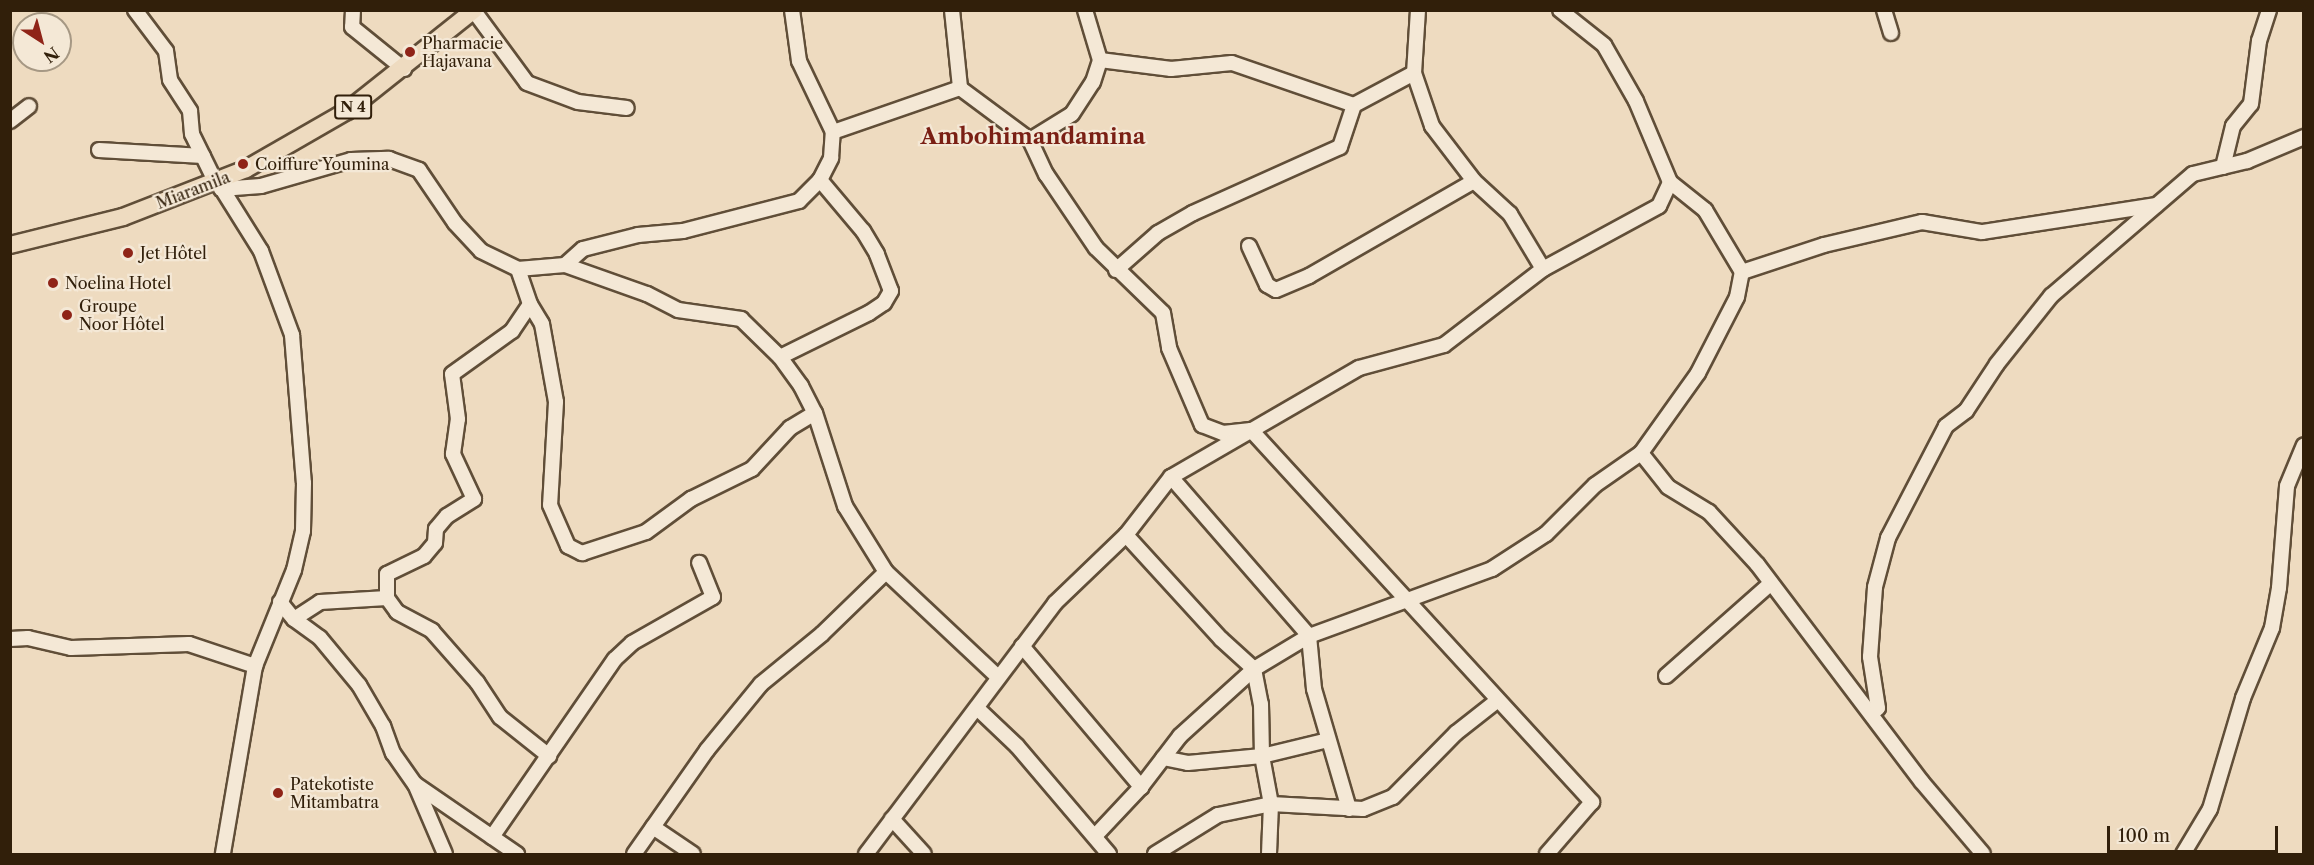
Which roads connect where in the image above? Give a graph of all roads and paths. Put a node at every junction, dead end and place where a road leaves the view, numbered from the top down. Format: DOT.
graph roads {
  1 [pos="135,10"];
  2 [pos="353,10"];
  3 [pos="792,10"];
  4 [pos="952,10"];
  5 [pos="1085,10"];
  6 [pos="1418,10"];
  7 [pos="1560,10"];
  8 [pos="1884,10"];
  9 [pos="2269,10"];
  10 [pos="474,11"];
  11 [pos="1891,33"];
  12 [pos="1100,60"];
  13 [pos="404,69"];
  14 [pos="1414,73"];
  15 [pos="960,88"];
  16 [pos="1354,105"];
  17 [pos="29,106"];
  18 [pos="627,108"];
  19 [pos="10,121"];
  20 [pos="833,132"];
  21 [pos="2304,137"];
  22 [pos="1030,140"];
  23 [pos="99,150"];
  24 [pos="203,156"];
  25 [pos="2223,167"];
  26 [pos="820,180"];
  27 [pos="1474,181"];
  28 [pos="1670,182"];
  29 [pos="218,184"];
  30 [pos="2156,205"];
  31 [pos="10,245"];
  32 [pos="1249,246"];
  33 [pos="565,265"];
  34 [pos="518,269"];
  35 [pos="1543,269"];
  36 [pos="1116,270"];
  37 [pos="1742,272"];
  38 [pos="530,304"];
  39 [pos="780,357"];
  40 [pos="815,413"];
  41 [pos="1251,430"];
  42 [pos="2304,445"];
  43 [pos="1641,453"];
  44 [pos="1171,477"];
  45 [pos="1126,535"];
  46 [pos="699,563"];
  47 [pos="886,573"];
  48 [pos="1772,583"];
  49 [pos="387,598"];
  50 [pos="280,602"];
  51 [pos="1406,602"];
  52 [pos="294,618"];
  53 [pos="1310,636"];
  54 [pos="10,639"];
  55 [pos="1022,646"];
  56 [pos="255,666"];
  57 [pos="1254,669"];
  58 [pos="1666,676"];
  59 [pos="998,677"];
  60 [pos="1498,700"];
  61 [pos="977,708"];
  62 [pos="1871,714"];
  63 [pos="1328,740"];
  64 [pos="549,756"];
  65 [pos="1262,756"];
  66 [pos="1163,758"];
  67 [pos="415,784"];
  68 [pos="1141,787"];
  69 [pos="1271,804"];
  70 [pos="1349,809"];
  71 [pos="892,819"];
  72 [pos="653,827"];
  73 [pos="1096,835"];
  74 [pos="492,837"];
  75 [pos="223,855"];
  76 [pos="445,855"];
  77 [pos="517,855"];
  78 [pos="634,855"];
  79 [pos="693,855"];
  80 [pos="866,855"];
  81 [pos="924,855"];
  82 [pos="1109,855"];
  83 [pos="1155,855"];
  84 [pos="1269,855"];
  85 [pos="1547,855"];
  86 [pos="1983,855"];
  87 [pos="2183,855"];
  1 -- 24 [label="street"];
  2 -- 13 [label="street"];
  3 -- 20 [label="street"];
  4 -- 15 [label="street"];
  5 -- 12 [label="street"];
  6 -- 14 [label="street"];
  7 -- 28 [label="street"];
  8 -- 11 [label="street"];
  9 -- 25 [label="street"];
  10 -- 13 [label="main road, Miaramila / N 4"];
  10 -- 18 [label="street"];
  12 -- 16 [label="street"];
  12 -- 22 [label="street"];
  13 -- 29 [label="main road, Miaramila / N 4"];
  14 -- 16 [label="street"];
  14 -- 27 [label="street"];
  15 -- 20 [label="street"];
  15 -- 22 [label="street"];
  16 -- 36 [label="street"];
  17 -- 19 [label="street"];
  20 -- 26 [label="street"];
  21 -- 25 [label="street"];
  22 -- 36 [label="street"];
  23 -- 24 [label="street"];
  24 -- 29 [label="street"];
  25 -- 30 [label="street"];
  26 -- 33 [label="street"];
  26 -- 39 [label="street"];
  27 -- 32 [label="street"];
  27 -- 35 [label="street"];
  28 -- 35 [label="street"];
  28 -- 37 [label="street"];
  29 -- 31 [label="main road, Miaramila / N 4"];
  29 -- 34 [label="street"];
  29 -- 50 [label="street"];
  30 -- 37 [label="street"];
  30 -- 62 [label="street"];
  33 -- 34 [label="street"];
  33 -- 39 [label="street"];
  34 -- 38 [label="street"];
  35 -- 41 [label="street"];
  36 -- 41 [label="street"];
  37 -- 43 [label="street"];
  38 -- 40 [label="street"];
  38 -- 49 [label="street"];
  39 -- 40 [label="street"];
  40 -- 47 [label="street"];
  41 -- 44 [label="street"];
  41 -- 51 [label="street"];
  42 -- 87 [label="street"];
  43 -- 48 [label="street"];
  43 -- 51 [label="street"];
  44 -- 45 [label="street"];
  44 -- 53 [label="street"];
  45 -- 55 [label="street"];
  45 -- 57 [label="street"];
  46 -- 64 [label="street"];
  47 -- 59 [label="street"];
  47 -- 72 [label="street"];
  48 -- 58 [label="street"];
  48 -- 62 [label="street"];
  49 -- 52 [label="street"];
  49 -- 64 [label="street"];
  50 -- 52 [label="street"];
  50 -- 56 [label="street"];
  51 -- 53 [label="street"];
  51 -- 60 [label="street"];
  52 -- 67 [label="street"];
  53 -- 57 [label="street"];
  53 -- 63 [label="street"];
  54 -- 56 [label="street"];
  55 -- 59 [label="street"];
  55 -- 68 [label="street"];
  56 -- 75 [label="street"];
  57 -- 65 [label="street"];
  57 -- 66 [label="street"];
  59 -- 61 [label="street"];
  60 -- 70 [label="street"];
  60 -- 85 [label="street"];
  61 -- 71 [label="street"];
  61 -- 73 [label="street"];
  62 -- 86 [label="street"];
  63 -- 65 [label="street"];
  63 -- 70 [label="street"];
  64 -- 74 [label="street"];
  65 -- 66 [label="street"];
  65 -- 69 [label="street"];
  66 -- 68 [label="street"];
  67 -- 74 [label="street"];
  67 -- 76 [label="street"];
  68 -- 73 [label="street"];
  69 -- 70 [label="street"];
  69 -- 83 [label="street"];
  69 -- 84 [label="street"];
  71 -- 80 [label="street"];
  71 -- 81 [label="street"];
  72 -- 78 [label="street"];
  72 -- 79 [label="street"];
  73 -- 82 [label="street"];
  74 -- 77 [label="street"];
}
